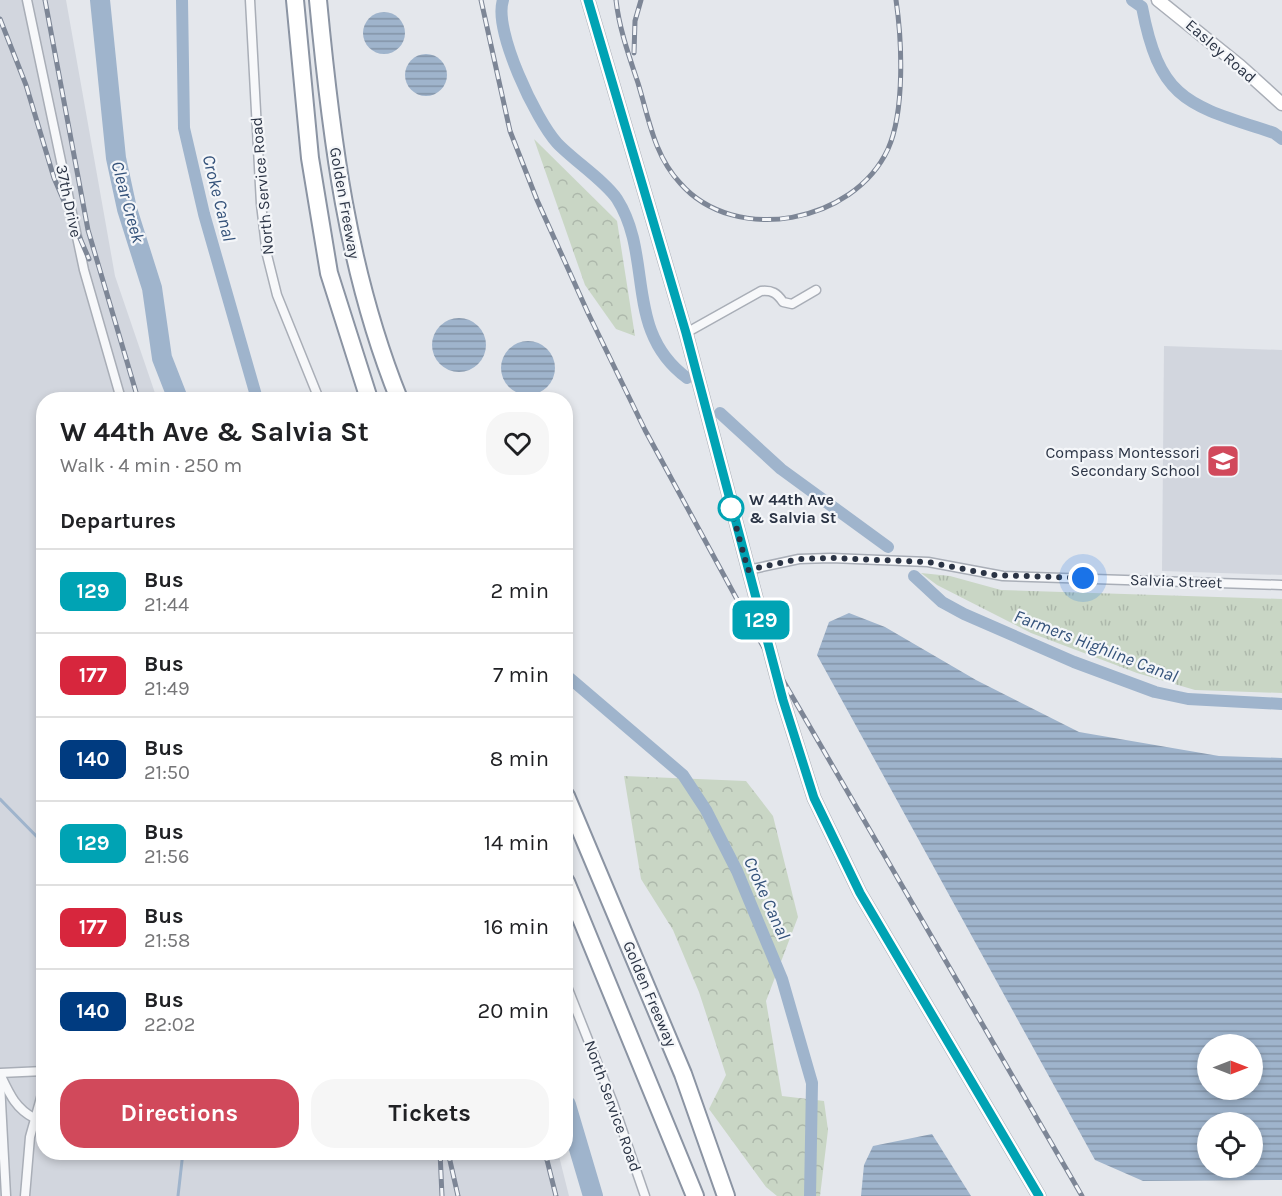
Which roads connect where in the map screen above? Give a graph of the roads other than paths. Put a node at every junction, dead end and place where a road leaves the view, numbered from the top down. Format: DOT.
graph roads {
  1 [pos="27,0"];
  2 [pos="250,0"];
  3 [pos="295,0"];
  4 [pos="318,0"];
  5 [pos="588,0"];
  6 [pos="1158,0"];
  7 [pos="1282,104"];
  8 [pos="816,290"];
  9 [pos="686,333"];
  10 [pos="119,392"];
  11 [pos="316,392"];
  12 [pos="367,392"];
  13 [pos="396,392"];
  14 [pos="748,570"];
  15 [pos="1282,585"];
  16 [pos="573,812"];
  17 [pos="573,899"];
  18 [pos="573,1002"];
  19 [pos="36,1071"];
  20 [pos="0,1073"];
  21 [pos="0,1083"];
  22 [pos="36,1112"];
  23 [pos="34,1118"];
  24 [pos="6,1196"];
  25 [pos="25,1196"];
  26 [pos="645,1196"];
  27 [pos="695,1196"];
  28 [pos="726,1196"];
  29 [pos="1039,1196"];
  1 -- 10 [label="street, 37th Drive"];
  2 -- 11 [label="street, North Service Road"];
  3 -- 12 [label="highway, Golden Freeway"];
  4 -- 13 [label="highway, Golden Freeway"];
  5 -- 9 [label="street"];
  6 -- 7 [label="street, Easley Road"];
  8 -- 9 [label="street"];
  9 -- 14 [label="street"];
  14 -- 15 [label="street, Salvia Street"];
  14 -- 29 [label="street"];
  16 -- 28 [label="highway, Golden Freeway"];
  17 -- 27 [label="highway, Golden Freeway"];
  18 -- 26 [label="street, North Service Road"];
  19 -- 20 [label="street"];
  20 -- 23 [label="street"];
  21 -- 24 [label="street"];
  22 -- 23 [label="street"];
  23 -- 25 [label="street"];
}
